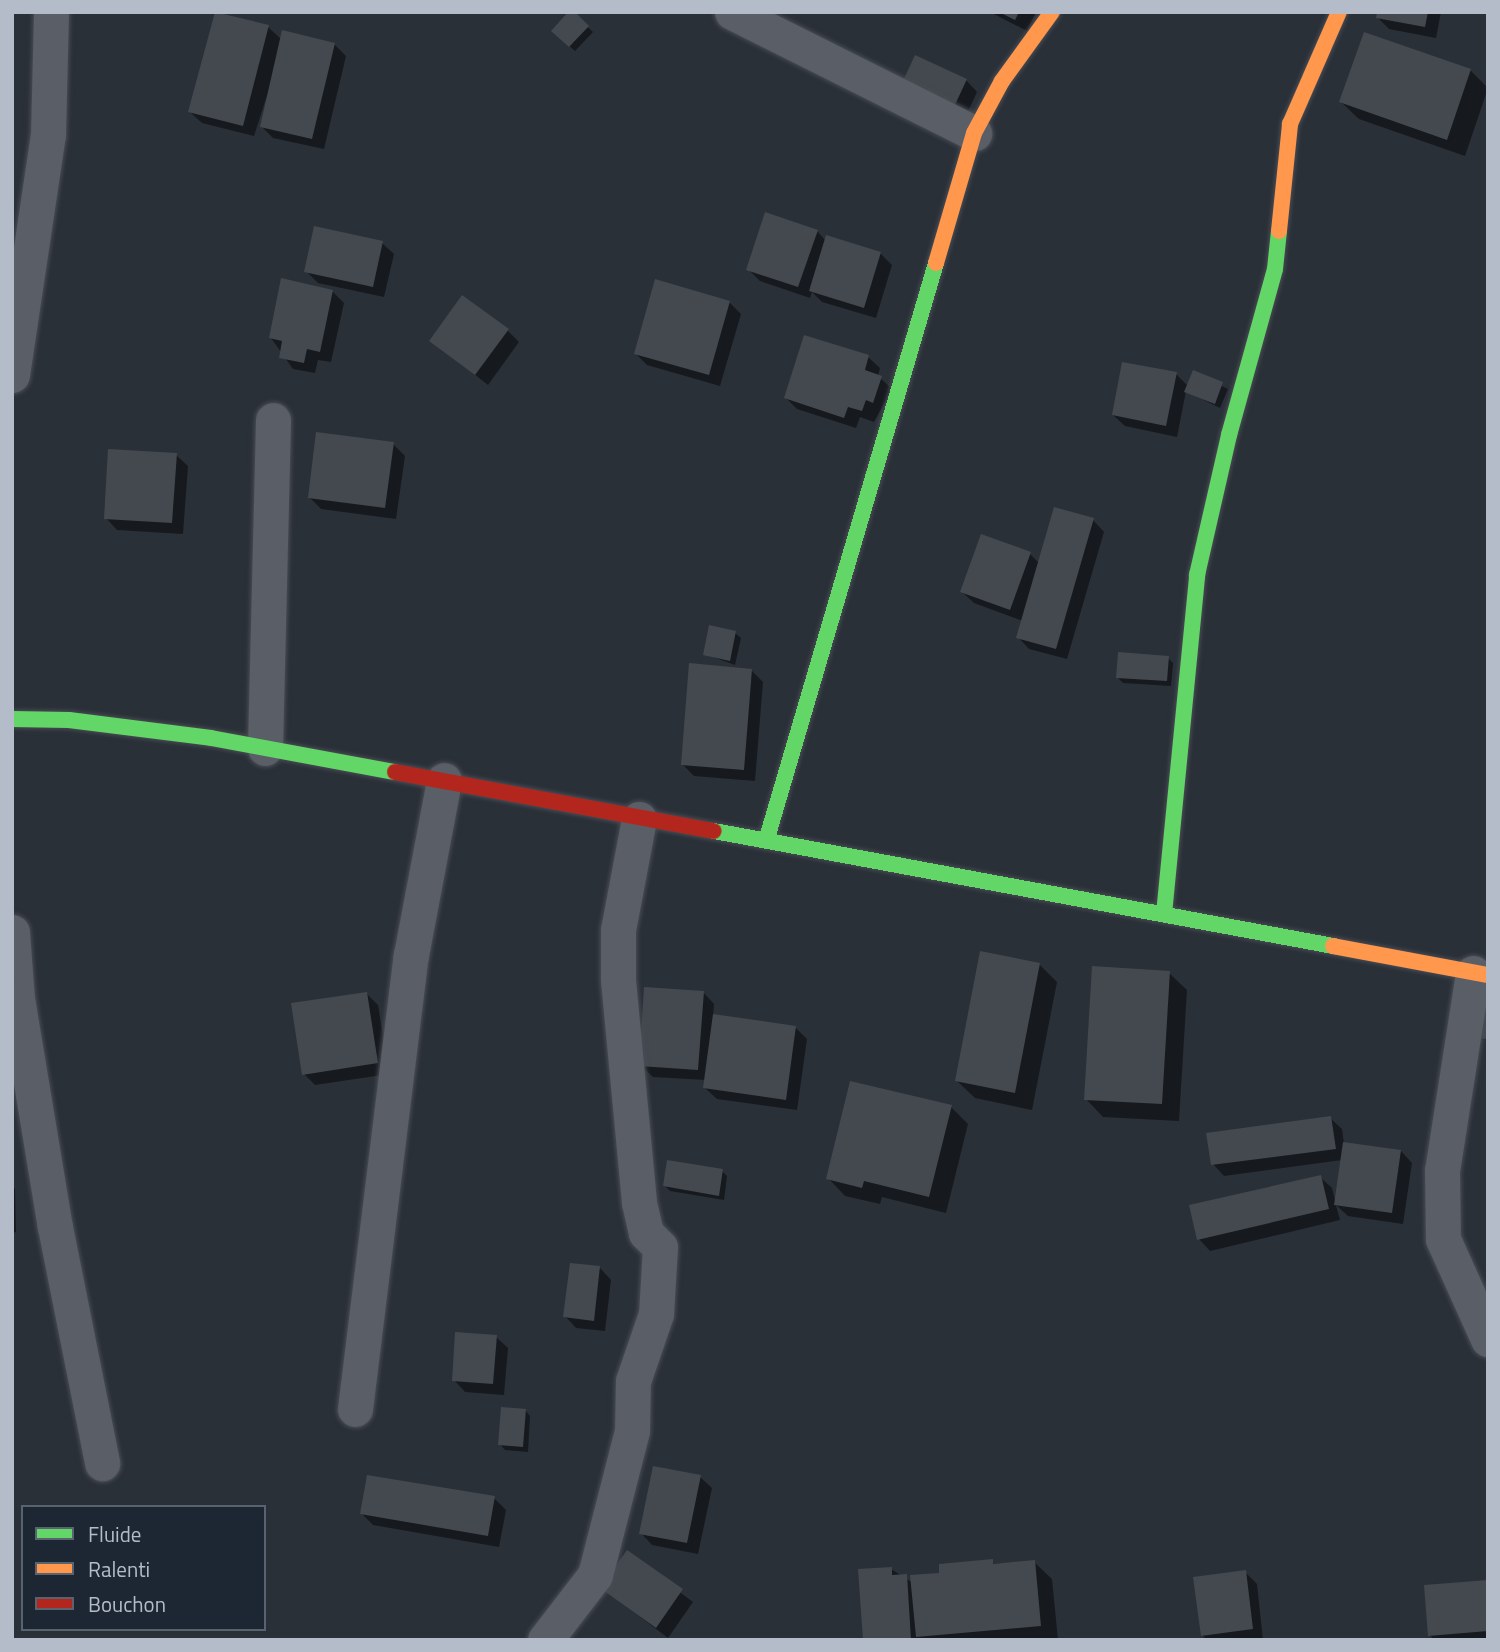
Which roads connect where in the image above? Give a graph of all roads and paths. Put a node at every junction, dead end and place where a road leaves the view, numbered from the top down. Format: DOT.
graph roads {
  1 [pos="51,12"];
  2 [pos="732,12"];
  3 [pos="1052,12"];
  4 [pos="1339,12"];
  5 [pos="974,133"];
  6 [pos="12,374"];
  7 [pos="273,419"];
  8 [pos="12,719"];
  9 [pos="265,748"];
  10 [pos="443,780"];
  11 [pos="639,819"];
  12 [pos="766,838"];
  13 [pos="1164,914"];
  14 [pos="12,932"];
  15 [pos="1480,974"];
  16 [pos="1488,1339"];
  17 [pos="355,1409"];
  18 [pos="102,1463"];
  19 [pos="545,1640"];
  1 -- 6 [label="street"];
  2 -- 5 [label="street"];
  3 -- 5 [label="street"];
  4 -- 13 [label="street"];
  5 -- 12 [label="street"];
  7 -- 9 [label="street"];
  8 -- 9 [label="street"];
  9 -- 10 [label="street"];
  10 -- 11 [label="street"];
  10 -- 17 [label="street"];
  11 -- 12 [label="street"];
  11 -- 19 [label="street"];
  12 -- 13 [label="street"];
  13 -- 15 [label="street"];
  14 -- 18 [label="street"];
  15 -- 16 [label="street"];
}
